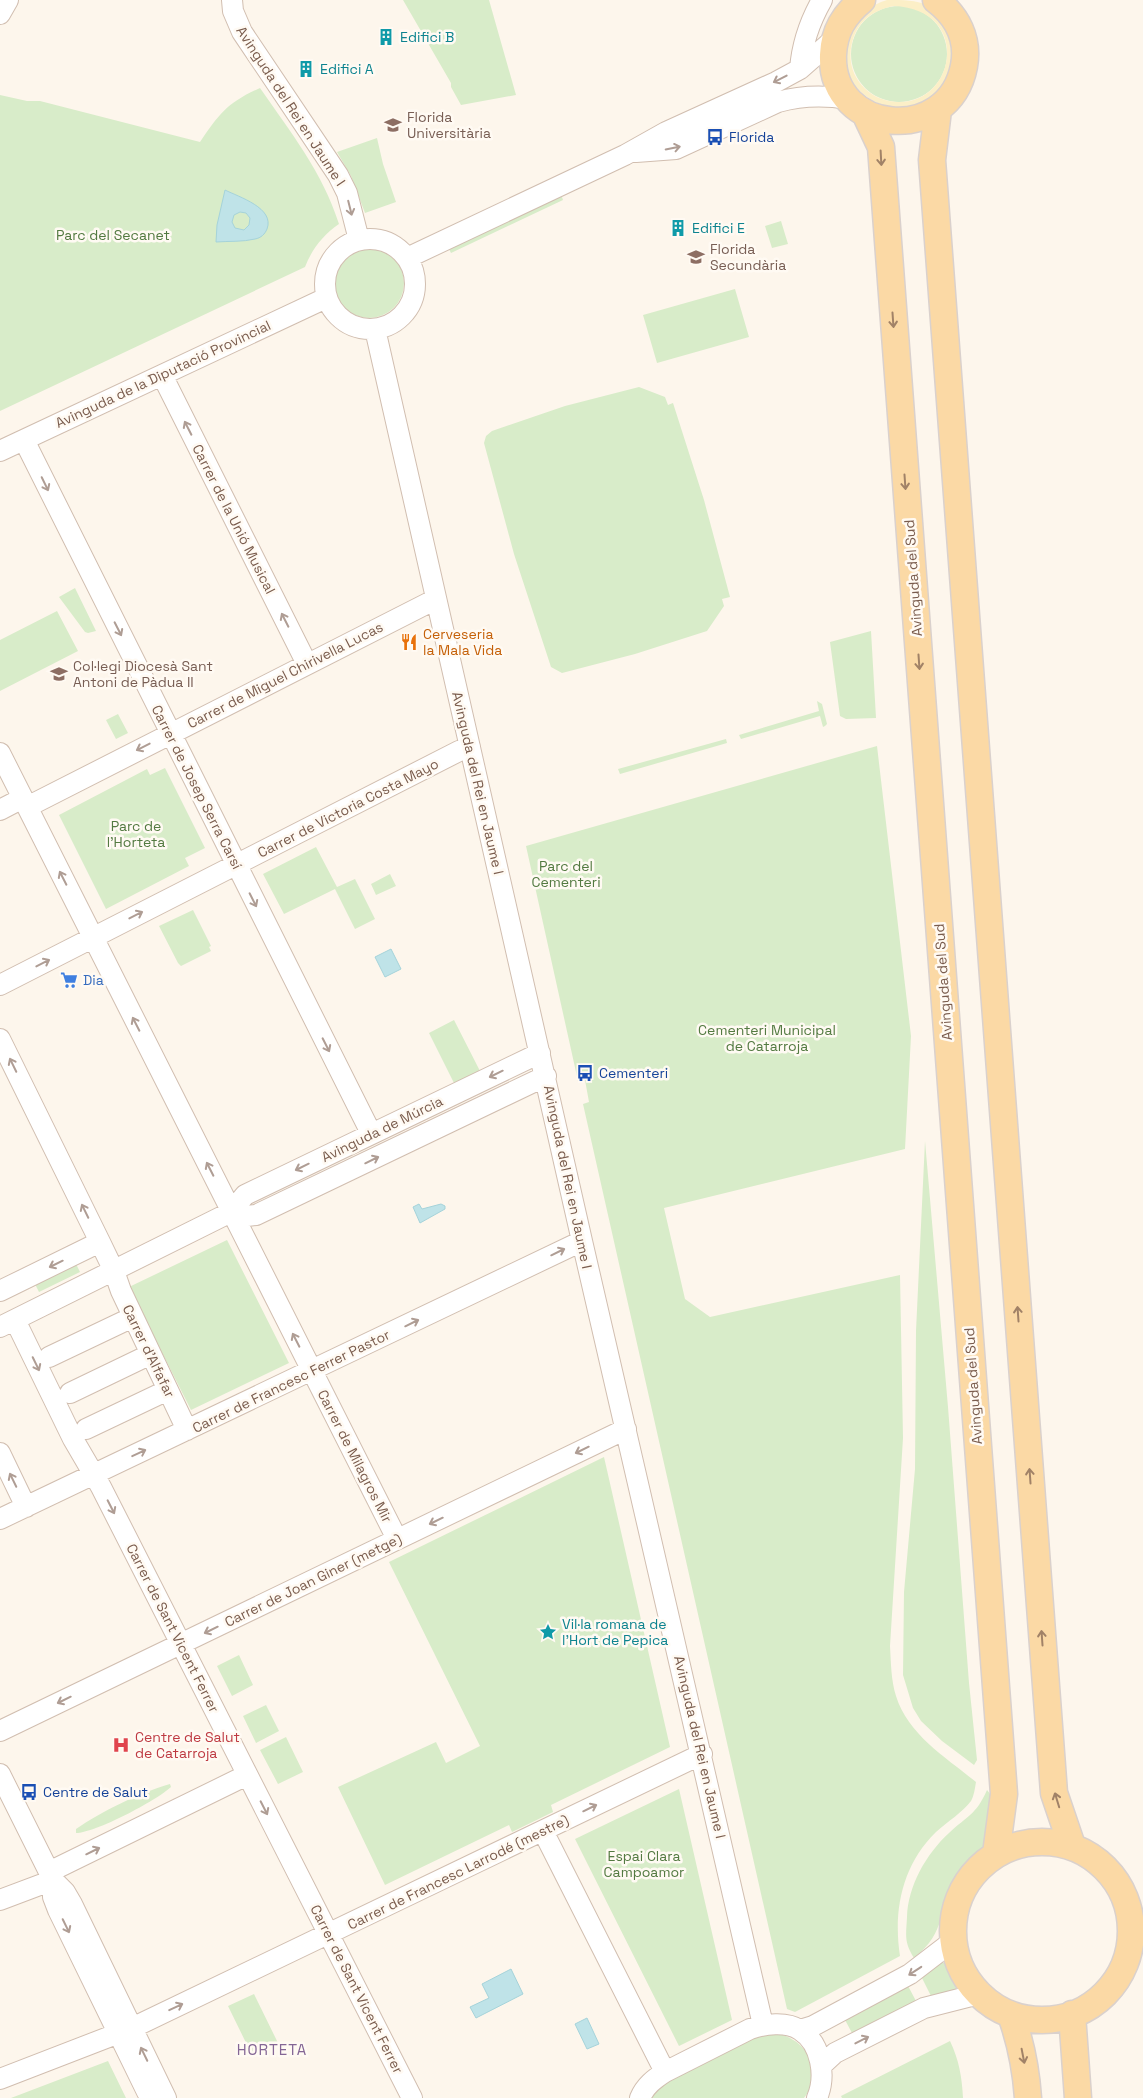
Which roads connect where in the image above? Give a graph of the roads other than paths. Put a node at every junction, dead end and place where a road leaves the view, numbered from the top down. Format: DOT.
graph roads {
  1 [pos="8,0"];
  2 [pos="232,0"];
  3 [pos="822,0"];
  4 [pos="862,0"];
  5 [pos="936,0"];
  6 [pos="0,14"];
  7 [pos="833,40"];
  8 [pos="800,69"];
  9 [pos="857,106"];
  10 [pos="938,110"];
  11 [pos="625,156"];
  12 [pos="359,240"];
  13 [pos="407,258"];
  14 [pos="326,298"];
  15 [pos="375,329"];
  16 [pos="162,374"];
  17 [pos="24,440"];
  18 [pos="0,451"];
  19 [pos="436,599"];
  20 [pos="307,664"];
  21 [pos="170,734"];
  22 [pos="470,747"];
  23 [pos="0,753"];
  24 [pos="25,803"];
  25 [pos="0,810"];
  26 [pos="236,865"];
  27 [pos="93,938"];
  28 [pos="0,985"];
  29 [pos="0,1039"];
  30 [pos="540,1053"];
  31 [pos="546,1076"];
  32 [pos="371,1133"];
  33 [pos="231,1212"];
  34 [pos="582,1241"];
  35 [pos="100,1242"];
  36 [pos="114,1271"];
  37 [pos="0,1291"];
  38 [pos="0,1296"];
  39 [pos="133,1317"];
  40 [pos="9,1323"];
  41 [pos="151,1354"];
  42 [pos="49,1357"];
  43 [pos="312,1371"];
  44 [pos="168,1390"];
  45 [pos="70,1393"];
  46 [pos="86,1428"];
  47 [pos="626,1429"];
  48 [pos="187,1430"];
  49 [pos="0,1453"];
  50 [pos="93,1474"];
  51 [pos="26,1506"];
  52 [pos="0,1519"];
  53 [pos="397,1539"];
  54 [pos="181,1644"];
  55 [pos="0,1731"];
  56 [pos="702,1754"];
  57 [pos="0,1774"];
  58 [pos="248,1775"];
  59 [pos="543,1830"];
  60 [pos="1072,1846"];
  61 [pos="996,1854"];
  62 [pos="51,1876"];
  63 [pos="0,1900"];
  64 [pos="329,1934"];
  65 [pos="953,1941"];
  66 [pos="979,1994"];
  67 [pos="1072,2014"];
  68 [pos="1011,2015"];
  69 [pos="763,2025"];
  70 [pos="800,2030"];
  71 [pos="125,2031"];
  72 [pos="821,2066"];
  73 [pos="664,2072"];
  74 [pos="0,2079"];
  75 [pos="151,2098"];
  76 [pos="166,2098"];
  77 [pos="412,2098"];
  78 [pos="640,2098"];
  79 [pos="817,2098"];
  80 [pos="1028,2098"];
  81 [pos="1078,2098"];
  1 -- 6 [label="street"];
  2 -- 12 [label="street, Avinguda del Rei en Jaume I, one-way"];
  3 -- 8 [label="street"];
  4 -- 7 [label="main road"];
  5 -- 10 [label="main road"];
  7 -- 8 [label="street"];
  7 -- 9 [label="main road, Avinguda del Sud"];
  8 -- 11 [label="street, one-way"];
  9 -- 10 [label="main road"];
  11 -- 9 [label="street, one-way"];
  9 -- 61 [label="main road, Avinguda del Sud, one-way"];
  60 -- 10 [label="main road, one-way"];
  11 -- 13 [label="street"];
  12 -- 13 [label="street"];
  12 -- 14 [label="street"];
  13 -- 15 [label="street"];
  14 -- 15 [label="street"];
  14 -- 16 [label="street, Avinguda de la Diputació Provincial"];
  15 -- 19 [label="street, Avinguda del Rei en Jaume I"];
  16 -- 17 [label="street, Avinguda de la Diputació Provincial"];
  20 -- 16 [label="street, Carrer de la Unió Musical, one-way"];
  17 -- 18 [label="street, Avinguda de la Diputació Provincial"];
  17 -- 21 [label="street, Carrer de Josep Serra Carsí, one-way"];
  19 -- 20 [label="street, Carrer de Miguel Chirivella Lucas"];
  19 -- 22 [label="street, Avinguda del Rei en Jaume I"];
  20 -- 21 [label="street, Carrer de Miguel Chirivella Lucas"];
  21 -- 24 [label="street, Carrer de Miguel Chirivella Lucas, one-way"];
  21 -- 26 [label="street, Carrer de Josep Serra Carsí"];
  22 -- 26 [label="street, Carrer de Victoria Costa Mayo"];
  22 -- 30 [label="street, Avinguda del Rei en Jaume I"];
  23 -- 24 [label="street, Carrer de Milagros Mir"];
  24 -- 25 [label="street, Carrer de Miguel Chirivella Lucas"];
  27 -- 24 [label="street, Carrer de Milagros Mir, one-way"];
  27 -- 26 [label="street, Carrer de Victoria Costa Mayo, one-way"];
  26 -- 32 [label="street, Carrer de Josep Serra Carsí, one-way"];
  28 -- 27 [label="street, Carrer de Victoria Costa Mayo, one-way"];
  33 -- 27 [label="street, Carrer de Milagros Mir, one-way"];
  35 -- 29 [label="street, Carrer d'Alfafar, one-way"];
  30 -- 31 [label="street, Avinguda del Rei en Jaume I"];
  30 -- 32 [label="street, Avinguda de Múrcia, one-way"];
  33 -- 31 [label="street, Avinguda de Múrcia, one-way"];
  31 -- 34 [label="street, Avinguda del Rei en Jaume I"];
  32 -- 33 [label="street, Avinguda de Múrcia, one-way"];
  33 -- 36 [label="street, Avinguda de Múrcia"];
  43 -- 33 [label="street, Carrer de Milagros Mir, one-way"];
  43 -- 34 [label="street, Carrer de Francesc Ferrer Pastor, one-way"];
  34 -- 47 [label="street, Avinguda del Rei en Jaume I"];
  35 -- 36 [label="street, Carrer d'Alfafar"];
  35 -- 37 [label="street, one-way"];
  36 -- 39 [label="street, Carrer d'Alfafar"];
  36 -- 40 [label="street, Avinguda de Múrcia"];
  38 -- 40 [label="street, Carrer de Sant Vicent Ferrer"];
  39 -- 41 [label="street, Carrer d'Alfafar"];
  39 -- 42 [label="street"];
  40 -- 50 [label="street, Carrer de Sant Vicent Ferrer, one-way"];
  41 -- 44 [label="street, Carrer d'Alfafar"];
  41 -- 45 [label="street"];
  43 -- 48 [label="street, Carrer de Francesc Ferrer Pastor"];
  43 -- 53 [label="street, Carrer de Milagros Mir"];
  44 -- 46 [label="street"];
  44 -- 48 [label="street, Carrer d'Alfafar"];
  47 -- 53 [label="street, Carrer de Joan Giner (metge), one-way"];
  47 -- 56 [label="street, Avinguda del Rei en Jaume I"];
  50 -- 48 [label="street, Carrer de Francesc Ferrer Pastor, one-way"];
  51 -- 49 [label="street, one-way"];
  50 -- 51 [label="street, Carrer de Francesc Ferrer Pastor"];
  50 -- 54 [label="street, Carrer de Sant Vicent Ferrer, one-way"];
  51 -- 52 [label="street, Carrer de Francesc Ferrer Pastor"];
  53 -- 54 [label="street, Carrer de Joan Giner (metge), one-way"];
  54 -- 55 [label="street, Carrer de Joan Giner (metge), one-way"];
  54 -- 58 [label="street, Carrer de Sant Vicent Ferrer"];
  59 -- 56 [label="street, Carrer de Francesc Larrodé (mestre), one-way"];
  56 -- 69 [label="street, Avinguda del Rei en Jaume I"];
  57 -- 62 [label="street"];
  62 -- 58 [label="street, one-way"];
  58 -- 64 [label="street, Carrer de Sant Vicent Ferrer, one-way"];
  59 -- 64 [label="street, Carrer de Francesc Larrodé (mestre)"];
  59 -- 73 [label="street"];
  60 -- 61 [label="main road"];
  60 -- 67 [label="main road"];
  61 -- 65 [label="main road"];
  62 -- 63 [label="street"];
  62 -- 71 [label="street"];
  71 -- 64 [label="street, Carrer de Francesc Larrodé (mestre), one-way"];
  64 -- 77 [label="street, Carrer de Sant Vicent Ferrer"];
  65 -- 66 [label="main road"];
  65 -- 70 [label="street, one-way"];
  66 -- 68 [label="main road"];
  72 -- 66 [label="street, one-way"];
  67 -- 68 [label="main road"];
  67 -- 81 [label="main road"];
  68 -- 80 [label="main road, one-way"];
  69 -- 70 [label="street"];
  69 -- 73 [label="street"];
  70 -- 72 [label="street"];
  71 -- 74 [label="street, Carrer de Francesc Larrodé (mestre)"];
  71 -- 75 [label="street"];
  76 -- 71 [label="street, one-way"];
  72 -- 79 [label="street"];
  73 -- 78 [label="street"];
}
